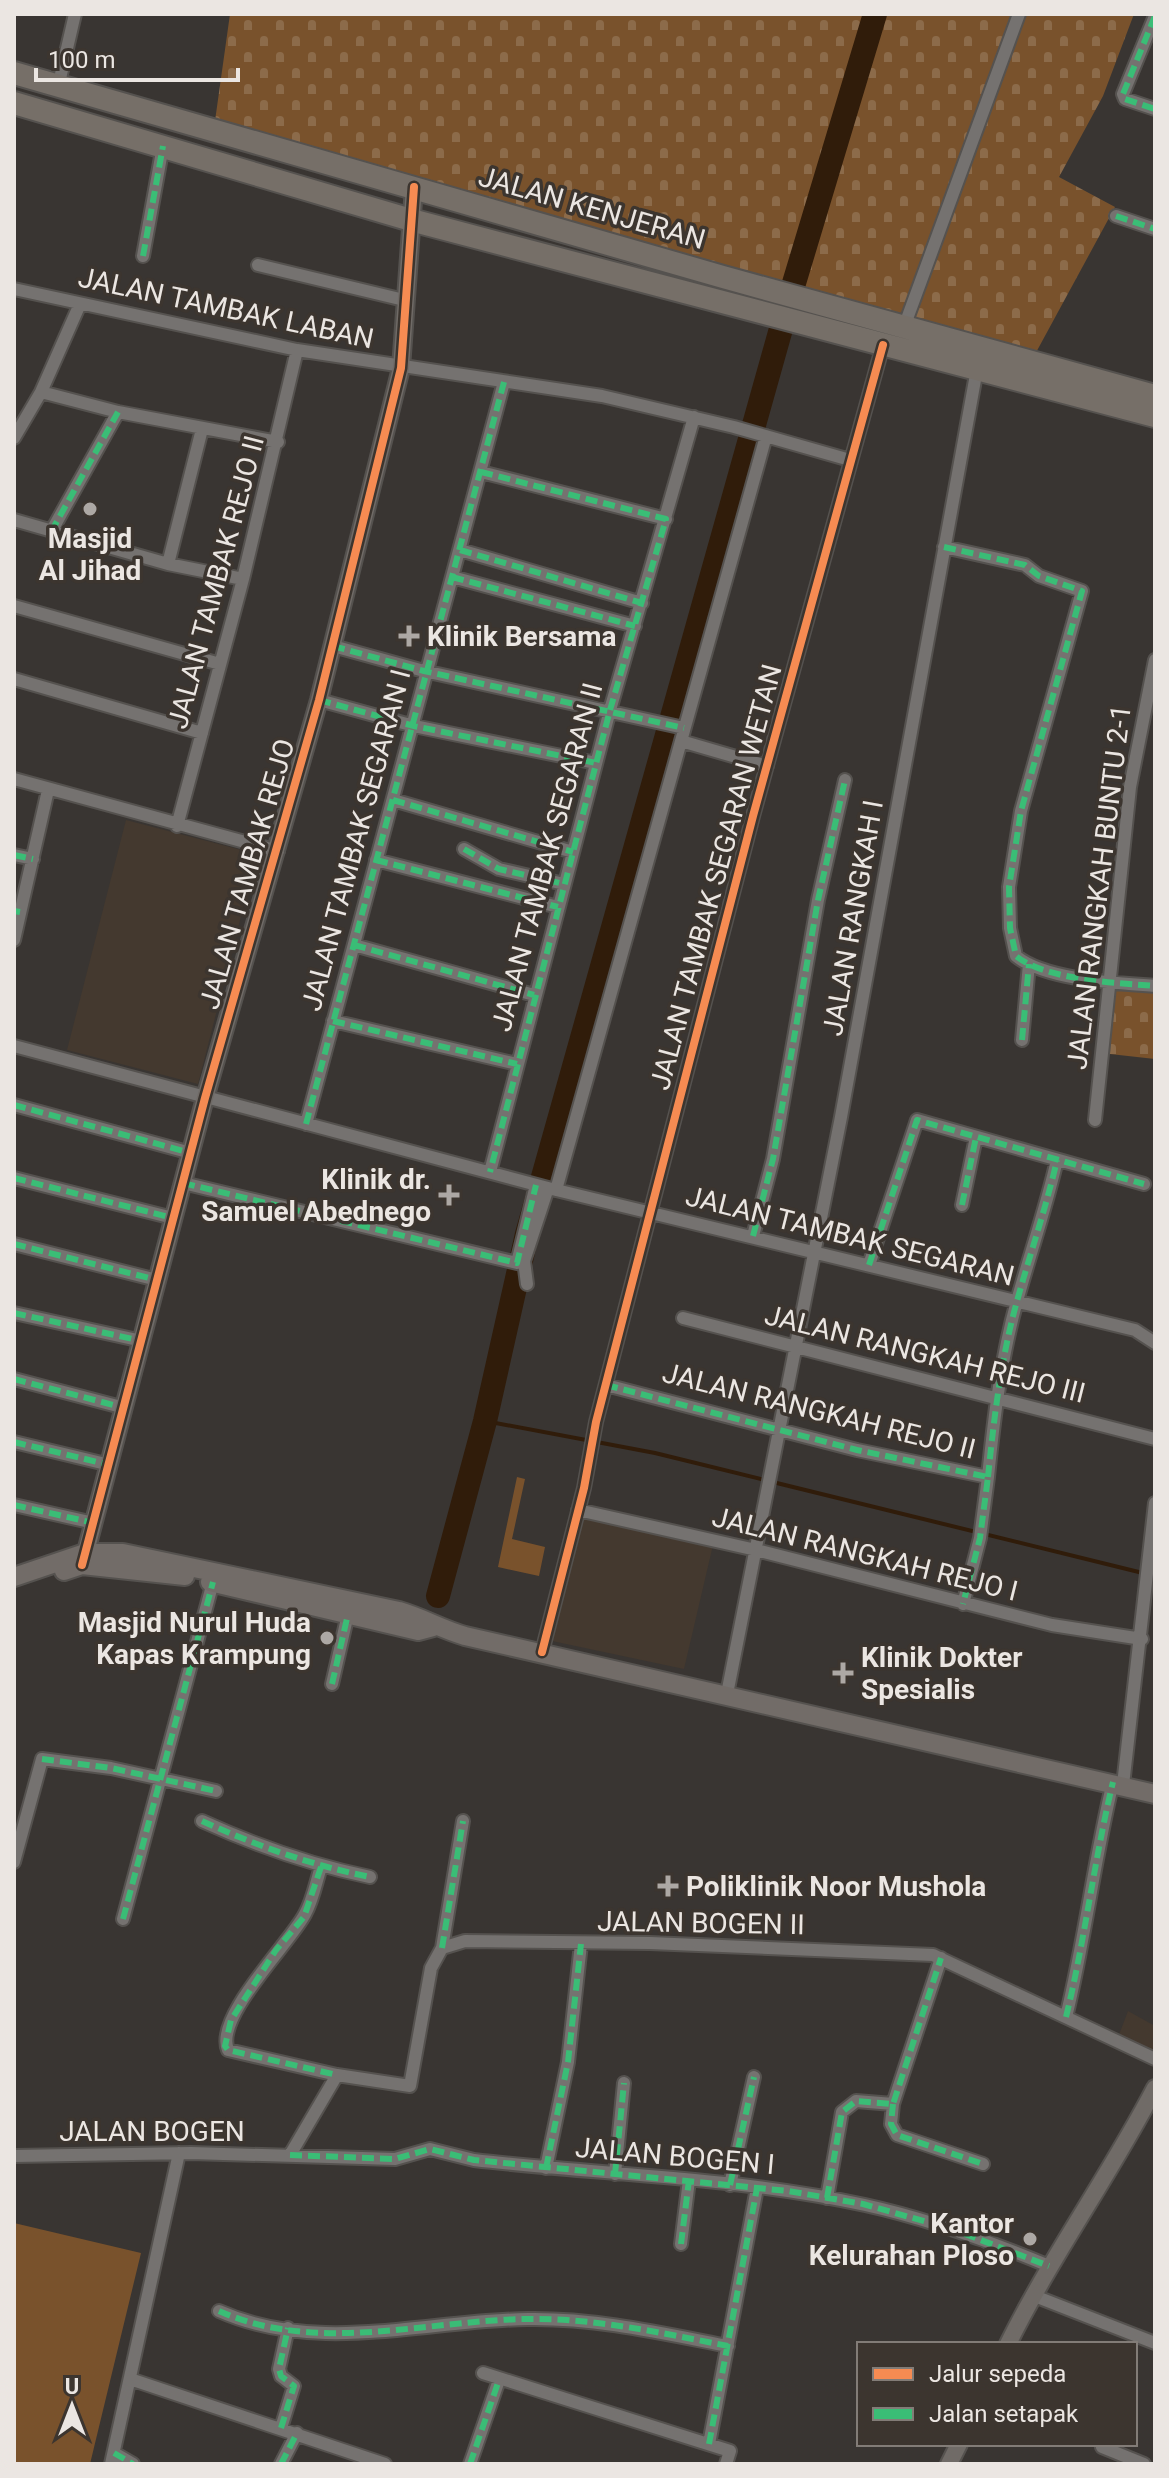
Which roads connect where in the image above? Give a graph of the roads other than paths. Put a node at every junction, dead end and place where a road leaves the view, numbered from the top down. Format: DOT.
graph roads {
  1 [pos="75,14"];
  2 [pos="1019,14"];
  3 [pos="1155,16"];
  4 [pos="14,73"];
  5 [pos="58,87"];
  6 [pos="14,103"];
  7 [pos="1155,109"];
  8 [pos="163,146"];
  9 [pos="414,187"];
  10 [pos="1116,216"];
  11 [pos="411,220"];
  12 [pos="1155,229"];
  13 [pos="143,256"];
  14 [pos="258,265"];
  15 [pos="723,277"];
  16 [pos="14,289"];
  17 [pos="404,300"];
  18 [pos="717,300"];
  19 [pos="80,304"];
  20 [pos="904,327"];
  21 [pos="883,345"];
  22 [pos="297,350"];
  23 [pos="401,368"];
  24 [pos="977,369"];
  25 [pos="504,382"];
  26 [pos="41,392"];
  27 [pos="1155,396"];
  28 [pos="118,412"];
  29 [pos="1155,416"];
  30 [pos="694,417"];
  31 [pos="202,429"];
  32 [pos="762,435"];
  33 [pos="14,438"];
  34 [pos="278,442"];
  35 [pos="850,460"];
  36 [pos="481,472"];
  37 [pos="666,519"];
  38 [pos="14,520"];
  39 [pos="51,532"];
  40 [pos="944,547"];
  41 [pos="460,550"];
  42 [pos="168,564"];
  43 [pos="452,577"];
  44 [pos="243,579"];
  45 [pos="642,603"];
  46 [pos="14,606"];
  47 [pos="635,626"];
  48 [pos="333,646"];
  49 [pos="1155,660"];
  50 [pos="220,664"];
  51 [pos="424,671"];
  52 [pos="14,679"];
  53 [pos="319,700"];
  54 [pos="610,710"];
  55 [pos="414,726"];
  56 [pos="680,731"];
  57 [pos="202,733"];
  58 [pos="596,763"];
  59 [pos="767,766"];
  60 [pos="14,779"];
  61 [pos="845,780"];
  62 [pos="48,790"];
  63 [pos="393,800"];
  64 [pos="177,826"];
  65 [pos="464,849"];
  66 [pos="278,851"];
  67 [pos="573,852"];
  68 [pos="14,855"];
  69 [pos="33,859"];
  70 [pos="376,860"];
  71 [pos="564,884"];
  72 [pos="558,907"];
  73 [pos="17,912"];
  74 [pos="14,940"];
  75 [pos="354,945"];
  76 [pos="1029,964"];
  77 [pos="1109,982"];
  78 [pos="1155,986"];
  79 [pos="534,995"];
  80 [pos="333,1021"];
  81 [pos="1022,1040"];
  82 [pos="14,1046"];
  83 [pos="517,1064"];
  84 [pos="205,1098"];
  85 [pos="14,1105"];
  86 [pos="1095,1120"];
  87 [pos="306,1124"];
  88 [pos="976,1137"];
  89 [pos="191,1153"];
  90 [pos="1057,1160"];
  91 [pos="490,1172"];
  92 [pos="14,1178"];
  93 [pos="183,1183"];
  94 [pos="1144,1184"];
  95 [pos="547,1187"];
  96 [pos="962,1205"];
  97 [pos="652,1212"];
  98 [pos="173,1218"];
  99 [pos="753,1236"];
  100 [pos="14,1244"];
  101 [pos="816,1251"];
  102 [pos="869,1265"];
  103 [pos="157,1280"];
  104 [pos="527,1284"];
  105 [pos="1017,1302"];
  106 [pos="14,1313"];
  107 [pos="683,1318"];
  108 [pos="142,1341"];
  109 [pos="1155,1343"];
  110 [pos="797,1346"];
  111 [pos="14,1379"];
  112 [pos="606,1385"];
  113 [pos="997,1396"];
  114 [pos="125,1408"];
  115 [pos="780,1428"];
  116 [pos="1155,1439"];
  117 [pos="14,1442"];
  118 [pos="110,1465"];
  119 [pos="988,1477"];
  120 [pos="1155,1503"];
  121 [pos="14,1505"];
  122 [pos="578,1510"];
  123 [pos="94,1523"];
  124 [pos="756,1550"];
  125 [pos="84,1559"];
  126 [pos="14,1577"];
  127 [pos="213,1582"];
  128 [pos="14,1587"];
  129 [pos="963,1604"];
  130 [pos="348,1614"];
  131 [pos="433,1627"];
  132 [pos="1142,1639"];
  133 [pos="542,1652"];
  134 [pos="332,1684"];
  135 [pos="727,1694"];
  136 [pos="158,1781"];
  137 [pos="1118,1784"];
  138 [pos="216,1791"];
  139 [pos="1155,1794"];
  140 [pos="202,1821"];
  141 [pos="463,1821"];
  142 [pos="14,1862"];
  143 [pos="321,1867"];
  144 [pos="370,1877"];
  145 [pos="123,1919"];
  146 [pos="581,1944"];
  147 [pos="442,1948"];
  148 [pos="941,1958"];
  149 [pos="1066,2017"];
  150 [pos="1155,2059"];
  151 [pos="337,2075"];
  152 [pos="754,2077"];
  153 [pos="624,2083"];
  154 [pos="1155,2088"];
  155 [pos="893,2104"];
  156 [pos="179,2153"];
  157 [pos="290,2155"];
  158 [pos="14,2156"];
  159 [pos="983,2164"];
  160 [pos="546,2168"];
  161 [pos="615,2174"];
  162 [pos="689,2180"];
  163 [pos="730,2185"];
  164 [pos="757,2188"];
  165 [pos="827,2198"];
  166 [pos="681,2244"];
  167 [pos="1049,2266"];
  168 [pos="1032,2295"];
  169 [pos="219,2311"];
  170 [pos="288,2328"];
  171 [pos="1009,2342"];
  172 [pos="1155,2343"];
  173 [pos="728,2346"];
  174 [pos="483,2373"];
  175 [pos="130,2379"];
  176 [pos="499,2380"];
  177 [pos="281,2428"];
  178 [pos="297,2433"];
  179 [pos="709,2444"];
  180 [pos="958,2446"];
  181 [pos="1102,2447"];
  182 [pos="113,2458"];
  183 [pos="728,2458"];
  184 [pos="133,2464"];
  185 [pos="281,2464"];
  186 [pos="385,2464"];
  187 [pos="470,2464"];
  188 [pos="949,2464"];
  189 [pos="1144,2464"];
  1 -- 5 [label="street"];
  2 -- 20 [label="street"];
  3 -- 7 [label="street"];
  4 -- 5 [label="highway, JALAN KENJERAN"];
  5 -- 9 [label="highway, JALAN KENJERAN"];
  6 -- 8 [label="highway, JALAN KENJERAN"];
  8 -- 11 [label="highway, JALAN KENJERAN"];
  8 -- 13 [label="street"];
  9 -- 11 [label="street, JALAN TAMBAK REJO"];
  9 -- 15 [label="highway, JALAN KENJERAN"];
  10 -- 12 [label="street"];
  11 -- 17 [label="street, JALAN TAMBAK REJO"];
  11 -- 18 [label="highway, JALAN KENJERAN"];
  14 -- 17 [label="street"];
  15 -- 18 [label="highway"];
  15 -- 20 [label="highway, JALAN KENJERAN"];
  16 -- 19 [label="street, JALAN TAMBAK LABAN"];
  17 -- 23 [label="street, JALAN TAMBAK REJO"];
  18 -- 21 [label="highway, JALAN KENJERAN"];
  19 -- 22 [label="street, JALAN TAMBAK LABAN"];
  19 -- 26 [label="street"];
  20 -- 27 [label="highway, JALAN KENJERAN"];
  21 -- 24 [label="highway, JALAN KENJERAN"];
  21 -- 35 [label="street, JALAN TAMBAK SEGARAN WETAN"];
  22 -- 23 [label="street, JALAN TAMBAK LABAN"];
  22 -- 34 [label="street, JALAN TAMBAK REJO II"];
  23 -- 25 [label="street, JALAN TAMBAK LABAN"];
  23 -- 48 [label="street, JALAN TAMBAK REJO"];
  24 -- 29 [label="highway, JALAN KENJERAN"];
  24 -- 40 [label="street, JALAN RANGKAH I"];
  25 -- 30 [label="street, JALAN TAMBAK LABAN"];
  25 -- 36 [label="street, JALAN TAMBAK SEGARAN I"];
  26 -- 28 [label="street"];
  26 -- 33 [label="street"];
  28 -- 31 [label="street"];
  28 -- 39 [label="street"];
  30 -- 32 [label="street, JALAN TAMBAK LABAN"];
  30 -- 37 [label="street, JALAN TAMBAK SEGARAN II"];
  31 -- 34 [label="street"];
  31 -- 42 [label="street"];
  32 -- 35 [label="street, JALAN TAMBAK LABAN"];
  32 -- 56 [label="street"];
  34 -- 44 [label="street, JALAN TAMBAK REJO II"];
  35 -- 59 [label="street, JALAN TAMBAK SEGARAN WETAN"];
  36 -- 37 [label="street"];
  36 -- 41 [label="street, JALAN TAMBAK SEGARAN I"];
  37 -- 45 [label="street, JALAN TAMBAK SEGARAN II"];
  38 -- 39 [label="street"];
  39 -- 42 [label="street"];
  40 -- 76 [label="street"];
  40 -- 101 [label="street, JALAN RANGKAH I"];
  41 -- 43 [label="street, JALAN TAMBAK SEGARAN I"];
  41 -- 45 [label="street"];
  42 -- 44 [label="street"];
  43 -- 47 [label="street"];
  43 -- 51 [label="street, JALAN TAMBAK SEGARAN I"];
  44 -- 50 [label="street, JALAN TAMBAK REJO II"];
  45 -- 47 [label="street, JALAN TAMBAK SEGARAN II"];
  46 -- 50 [label="street"];
  47 -- 54 [label="street, JALAN TAMBAK SEGARAN II"];
  48 -- 51 [label="street"];
  48 -- 53 [label="street, JALAN TAMBAK REJO"];
  49 -- 77 [label="street, JALAN RANGKAH BUNTU 2-1"];
  50 -- 57 [label="street, JALAN TAMBAK REJO II"];
  51 -- 54 [label="street"];
  51 -- 55 [label="street, JALAN TAMBAK SEGARAN I"];
  52 -- 57 [label="street"];
  53 -- 55 [label="street"];
  53 -- 66 [label="street, JALAN TAMBAK REJO"];
  54 -- 56 [label="street"];
  54 -- 58 [label="street, JALAN TAMBAK SEGARAN II"];
  55 -- 58 [label="street"];
  55 -- 63 [label="street, JALAN TAMBAK SEGARAN I"];
  56 -- 59 [label="street"];
  56 -- 95 [label="street"];
  57 -- 64 [label="street, JALAN TAMBAK REJO II"];
  58 -- 67 [label="street, JALAN TAMBAK SEGARAN II"];
  59 -- 97 [label="street, JALAN TAMBAK SEGARAN WETAN"];
  60 -- 62 [label="street"];
  61 -- 99 [label="street"];
  62 -- 64 [label="street"];
  62 -- 69 [label="street"];
  63 -- 67 [label="street"];
  63 -- 70 [label="street, JALAN TAMBAK SEGARAN I"];
  64 -- 66 [label="street"];
  65 -- 71 [label="street"];
  66 -- 84 [label="street, JALAN TAMBAK REJO"];
  67 -- 71 [label="street, JALAN TAMBAK SEGARAN II"];
  68 -- 69 [label="street"];
  69 -- 73 [label="street"];
  70 -- 72 [label="street"];
  70 -- 75 [label="street, JALAN TAMBAK SEGARAN I"];
  71 -- 72 [label="street, JALAN TAMBAK SEGARAN II"];
  72 -- 79 [label="street, JALAN TAMBAK SEGARAN II"];
  73 -- 74 [label="street"];
  75 -- 79 [label="street"];
  75 -- 80 [label="street, JALAN TAMBAK SEGARAN I"];
  76 -- 77 [label="street"];
  76 -- 81 [label="street"];
  77 -- 78 [label="street"];
  77 -- 86 [label="street, JALAN RANGKAH BUNTU 2-1"];
  79 -- 83 [label="street, JALAN TAMBAK SEGARAN II"];
  80 -- 83 [label="street"];
  80 -- 87 [label="street, JALAN TAMBAK SEGARAN I"];
  82 -- 84 [label="street, JALAN TAMBAK SEGARAN"];
  83 -- 91 [label="street, JALAN TAMBAK SEGARAN II"];
  84 -- 87 [label="street, JALAN TAMBAK SEGARAN"];
  84 -- 89 [label="street, JALAN TAMBAK REJO"];
  85 -- 89 [label="street"];
  87 -- 91 [label="street, JALAN TAMBAK SEGARAN"];
  88 -- 90 [label="street"];
  88 -- 96 [label="street"];
  88 -- 102 [label="street"];
  89 -- 93 [label="street, JALAN TAMBAK REJO"];
  90 -- 94 [label="street"];
  90 -- 105 [label="street"];
  91 -- 95 [label="street, JALAN TAMBAK SEGARAN"];
  92 -- 98 [label="street"];
  93 -- 95 [label="street"];
  93 -- 98 [label="street, JALAN TAMBAK REJO"];
  95 -- 97 [label="street, JALAN TAMBAK SEGARAN"];
  95 -- 104 [label="street"];
  97 -- 99 [label="street, JALAN TAMBAK SEGARAN"];
  97 -- 112 [label="street, JALAN TAMBAK SEGARAN WETAN"];
  98 -- 103 [label="street, JALAN TAMBAK REJO"];
  99 -- 101 [label="street, JALAN TAMBAK SEGARAN"];
  100 -- 103 [label="street"];
  101 -- 102 [label="street, JALAN TAMBAK SEGARAN"];
  101 -- 110 [label="street, JALAN RANGKAH I"];
  102 -- 105 [label="street, JALAN TAMBAK SEGARAN"];
  103 -- 108 [label="street, JALAN TAMBAK REJO"];
  105 -- 109 [label="street, JALAN TAMBAK SEGARAN"];
  105 -- 113 [label="street"];
  106 -- 108 [label="street"];
  107 -- 110 [label="street, JALAN RANGKAH REJO III"];
  108 -- 114 [label="street, JALAN TAMBAK REJO"];
  110 -- 113 [label="street, JALAN RANGKAH REJO III"];
  110 -- 115 [label="street, JALAN RANGKAH I"];
  111 -- 114 [label="street"];
  112 -- 115 [label="street, JALAN RANGKAH REJO II"];
  112 -- 122 [label="street, JALAN TAMBAK SEGARAN WETAN"];
  113 -- 116 [label="street, JALAN RANGKAH REJO III"];
  113 -- 119 [label="street"];
  114 -- 118 [label="street, JALAN TAMBAK REJO"];
  115 -- 119 [label="street, JALAN RANGKAH REJO II"];
  115 -- 124 [label="street, JALAN RANGKAH I"];
  117 -- 118 [label="street"];
  118 -- 123 [label="street, JALAN TAMBAK REJO"];
  119 -- 129 [label="street, JALAN RANGKAH REJO II"];
  120 -- 132 [label="street"];
  121 -- 123 [label="street"];
  122 -- 124 [label="street, JALAN RANGKAH REJO I"];
  122 -- 133 [label="street"];
  123 -- 125 [label="street, JALAN TAMBAK REJO"];
  124 -- 129 [label="street, JALAN RANGKAH REJO I"];
  124 -- 135 [label="street"];
  125 -- 126 [label="main road"];
  125 -- 127 [label="main road"];
  125 -- 128 [label="main road"];
  125 -- 131 [label="main road"];
  127 -- 130 [label="main road"];
  127 -- 136 [label="street"];
  129 -- 132 [label="street, JALAN RANGKAH REJO I"];
  130 -- 131 [label="main road"];
  130 -- 134 [label="street"];
  131 -- 133 [label="main road"];
  132 -- 137 [label="street"];
  133 -- 135 [label="main road"];
  135 -- 137 [label="main road"];
  136 -- 138 [label="street"];
  136 -- 142 [label="street"];
  136 -- 145 [label="street"];
  137 -- 139 [label="main road"];
  137 -- 149 [label="street"];
  140 -- 143 [label="street"];
  141 -- 147 [label="street"];
  143 -- 144 [label="street"];
  143 -- 151 [label="street"];
  146 -- 147 [label="street, JALAN BOGEN II"];
  146 -- 148 [label="street, JALAN BOGEN II"];
  146 -- 160 [label="street"];
  147 -- 151 [label="street"];
  148 -- 149 [label="street, JALAN BOGEN II"];
  148 -- 155 [label="street"];
  149 -- 150 [label="street, JALAN BOGEN II"];
  151 -- 157 [label="street"];
  152 -- 163 [label="street"];
  153 -- 161 [label="street"];
  154 -- 167 [label="street"];
  155 -- 159 [label="street"];
  155 -- 165 [label="street"];
  156 -- 157 [label="street, JALAN BOGEN"];
  156 -- 158 [label="street, JALAN BOGEN"];
  156 -- 175 [label="street"];
  157 -- 160 [label="street, JALAN BOGEN I"];
  160 -- 161 [label="street, JALAN BOGEN I"];
  161 -- 162 [label="street, JALAN BOGEN I"];
  162 -- 163 [label="street, JALAN BOGEN I"];
  162 -- 166 [label="street"];
  163 -- 164 [label="street, JALAN BOGEN I"];
  164 -- 165 [label="street, JALAN BOGEN I"];
  164 -- 173 [label="street"];
  165 -- 167 [label="street, JALAN BOGEN I"];
  167 -- 168 [label="street"];
  168 -- 171 [label="street"];
  168 -- 172 [label="street"];
  169 -- 170 [label="street"];
  170 -- 173 [label="street"];
  170 -- 177 [label="street"];
  173 -- 179 [label="street"];
  174 -- 176 [label="street"];
  175 -- 177 [label="street"];
  175 -- 182 [label="street"];
  176 -- 179 [label="street"];
  176 -- 187 [label="street"];
  177 -- 178 [label="street"];
  178 -- 185 [label="street"];
  178 -- 186 [label="street"];
  179 -- 183 [label="street"];
  180 -- 188 [label="street"];
  181 -- 189 [label="street"];
  182 -- 184 [label="street"];
}
